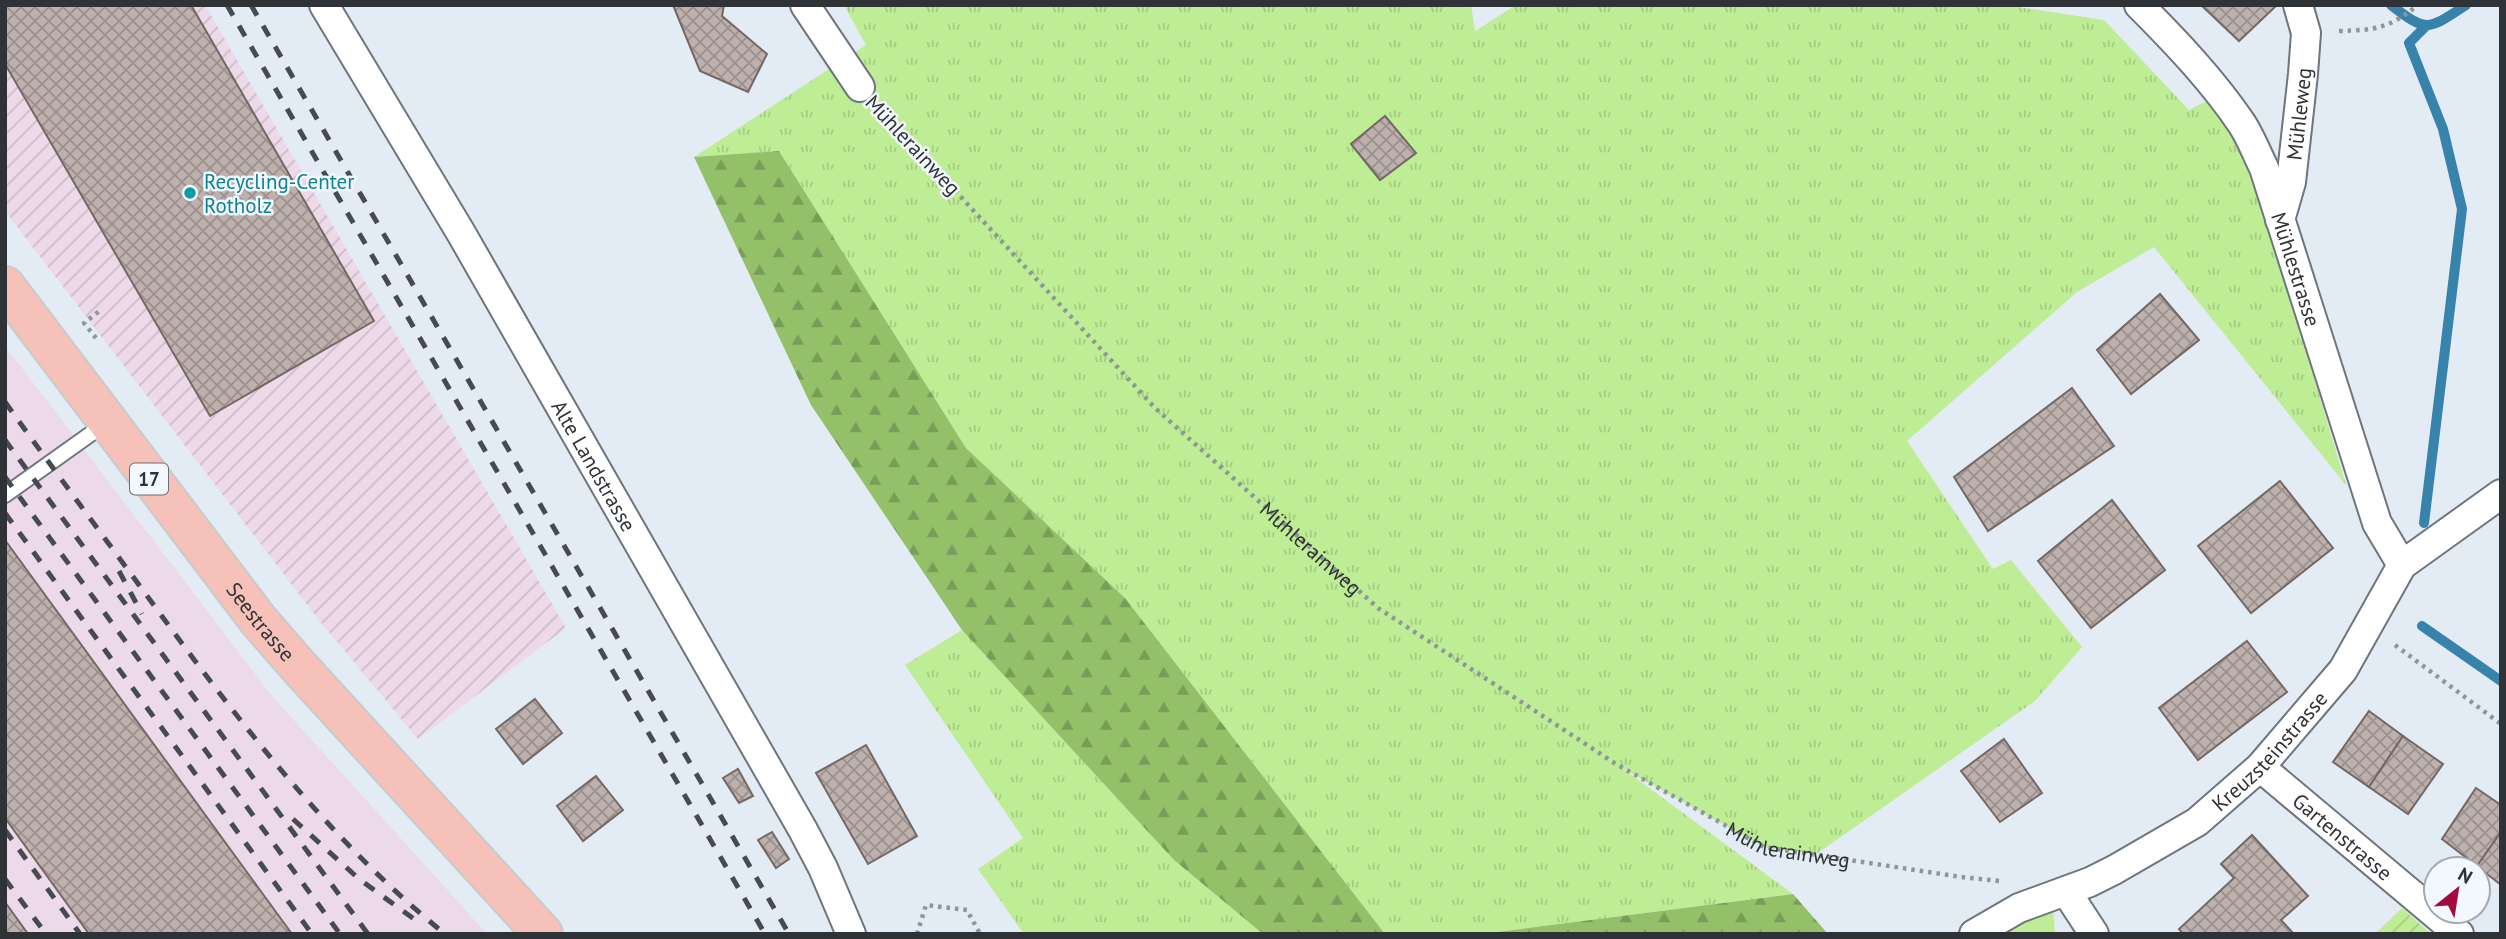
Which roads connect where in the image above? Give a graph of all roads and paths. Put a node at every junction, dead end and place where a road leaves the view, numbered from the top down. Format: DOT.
graph roads {
  1 [pos="324,5"];
  2 [pos="805,5"];
  3 [pos="2139,5"];
  4 [pos="2298,5"];
  5 [pos="2417,5"];
  6 [pos="2306,33"];
  7 [pos="860,87"];
  8 [pos="2280,220"];
  9 [pos="5,286"];
  10 [pos="102,309"];
  11 [pos="88,326"];
  12 [pos="107,422"];
  13 [pos="2501,494"];
  14 [pos="5,495"];
  15 [pos="2402,565"];
  16 [pos="2368,624"];
  17 [pos="2501,724"];
  18 [pos="2260,767"];
  19 [pos="1961,877"];
  20 [pos="2066,891"];
  21 [pos="544,934"];
  22 [pos="851,934"];
  23 [pos="917,934"];
  24 [pos="980,934"];
  25 [pos="1975,934"];
  26 [pos="2094,934"];
  27 [pos="2459,934"];
  1 -- 22 [label="street, Alte Landstrasse"];
  2 -- 7 [label="street, Mühlerainweg"];
  3 -- 8 [label="street, Mühlestrasse"];
  4 -- 6 [label="street, Mühleweg"];
  5 -- 6 [label="path"];
  6 -- 8 [label="street, Mühleweg"];
  7 -- 19 [label="path, Mühlerainweg"];
  8 -- 15 [label="street, Mühlestrasse"];
  9 -- 12 [label="main road, Seestrasse / 17"];
  10 -- 11 [label="path"];
  12 -- 14 [label="lane"];
  12 -- 21 [label="main road, Seestrasse / 17"];
  13 -- 15 [label="street, Kreuzsteinstrasse"];
  15 -- 16 [label="street, Kreuzsteinstrasse"];
  16 -- 17 [label="path"];
  16 -- 18 [label="street, Kreuzsteinstrasse"];
  18 -- 20 [label="street, Kreuzsteinstrasse"];
  18 -- 27 [label="street, Gartenstrasse"];
  20 -- 25 [label="street, Kreuzsteinstrasse"];
  20 -- 26 [label="street"];
  23 -- 24 [label="path"];
}
